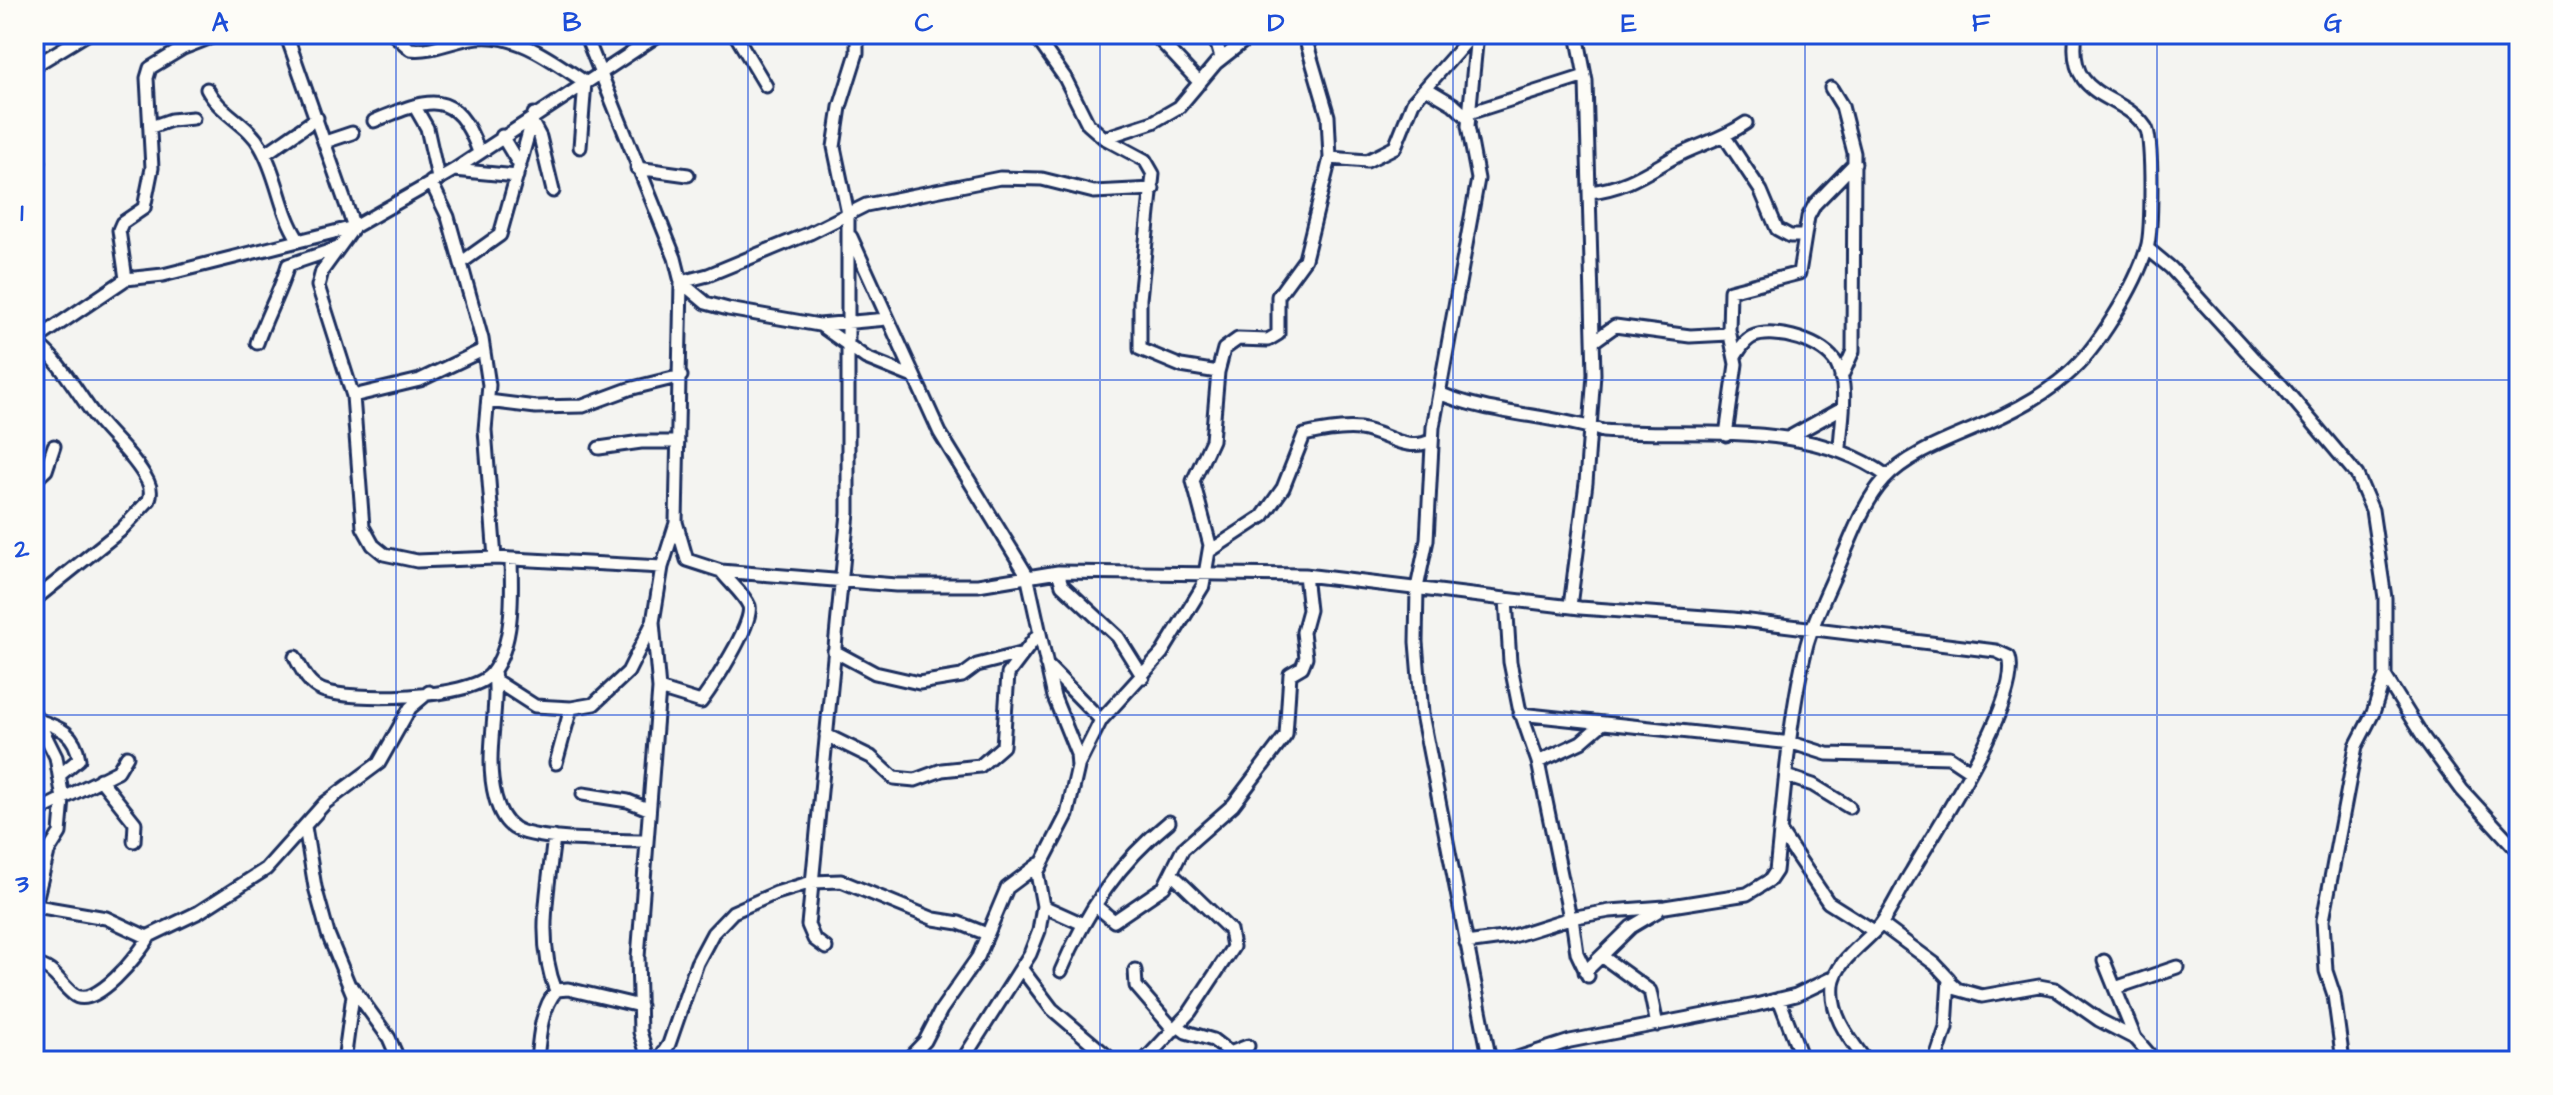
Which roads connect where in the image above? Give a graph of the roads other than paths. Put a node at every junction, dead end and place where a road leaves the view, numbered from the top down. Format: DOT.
graph roads {
  1 [pos="87,34"];
  2 [pos="219,34"];
  3 [pos="286,34"];
  4 [pos="393,34"];
  5 [pos="585,34"];
  6 [pos="660,34"];
  7 [pos="735,34"];
  8 [pos="857,34"];
  9 [pos="1034,34"];
  10 [pos="1154,34"];
  11 [pos="1214,34"];
  12 [pos="1253,34"];
  13 [pos="1304,34"];
  14 [pos="1475,34"];
  15 [pos="1577,34"];
  16 [pos="2076,34"];
  17 [pos="478,36"];
  18 [pos="1221,58"];
  19 [pos="34,66"];
  20 [pos="601,74"];
  21 [pos="1585,76"];
  22 [pos="585,82"];
  23 [pos="1200,83"];
  24 [pos="766,86"];
  25 [pos="1426,88"];
  26 [pos="1831,88"];
  27 [pos="207,89"];
  28 [pos="415,107"];
  29 [pos="1468,116"];
  30 [pos="193,118"];
  31 [pos="317,118"];
  32 [pos="533,118"];
  33 [pos="374,121"];
  34 [pos="1746,123"];
  35 [pos="151,127"];
  36 [pos="352,133"];
  37 [pos="502,136"];
  38 [pos="1725,137"];
  39 [pos="1104,138"];
  40 [pos="325,142"];
  41 [pos="580,147"];
  42 [pos="479,152"];
  43 [pos="265,154"];
  44 [pos="1330,158"];
  45 [pos="1855,163"];
  46 [pos="637,168"];
  47 [pos="454,170"];
  48 [pos="519,171"];
  49 [pos="688,175"];
  50 [pos="434,180"];
  51 [pos="1153,189"];
  52 [pos="553,191"];
  53 [pos="1590,192"];
  54 [pos="848,214"];
  55 [pos="354,227"];
  56 [pos="849,234"];
  57 [pos="1805,236"];
  58 [pos="298,239"];
  59 [pos="338,248"];
  60 [pos="2147,248"];
  61 [pos="462,262"];
  62 [pos="126,279"];
  63 [pos="681,282"];
  64 [pos="887,319"];
  65 [pos="848,323"];
  66 [pos="819,325"];
  67 [pos="1729,334"];
  68 [pos="34,341"];
  69 [pos="1594,341"];
  70 [pos="257,343"];
  71 [pos="849,346"];
  72 [pos="483,350"];
  73 [pos="1736,355"];
  74 [pos="1218,372"];
  75 [pos="681,376"];
  76 [pos="913,377"];
  77 [pos="1841,378"];
  78 [pos="1439,393"];
  79 [pos="353,396"];
  80 [pos="488,401"];
  81 [pos="1842,408"];
  82 [pos="1589,426"];
  83 [pos="1726,435"];
  84 [pos="1788,438"];
  85 [pos="1432,440"];
  86 [pos="678,442"];
  87 [pos="54,446"];
  88 [pos="599,448"];
  89 [pos="1840,451"];
  90 [pos="1887,476"];
  91 [pos="34,481"];
  92 [pos="676,522"];
  93 [pos="1210,551"];
  94 [pos="495,558"];
  95 [pos="511,560"];
  96 [pos="662,567"];
  97 [pos="721,571"];
  98 [pos="1058,572"];
  99 [pos="1207,573"];
  100 [pos="1027,575"];
  101 [pos="1305,575"];
  102 [pos="840,581"];
  103 [pos="1417,588"];
  104 [pos="1506,599"];
  105 [pos="34,600"];
  106 [pos="1570,606"];
  107 [pos="653,622"];
  108 [pos="1812,629"];
  109 [pos="1039,633"];
  110 [pos="834,651"];
  111 [pos="1024,653"];
  112 [pos="295,657"];
  113 [pos="1046,664"];
  114 [pos="495,676"];
  115 [pos="2385,676"];
  116 [pos="1143,677"];
  117 [pos="659,689"];
  118 [pos="429,692"];
  119 [pos="571,708"];
  120 [pos="1520,714"];
  121 [pos="36,716"];
  122 [pos="1101,720"];
  123 [pos="1603,723"];
  124 [pos="826,735"];
  125 [pos="1792,743"];
  126 [pos="127,756"];
  127 [pos="1538,762"];
  128 [pos="556,763"];
  129 [pos="1078,767"];
  130 [pos="1970,771"];
  131 [pos="61,774"];
  132 [pos="1786,776"];
  133 [pos="100,779"];
  134 [pos="583,794"];
  135 [pos="63,799"];
  136 [pos="1849,807"];
  137 [pos="648,809"];
  138 [pos="34,813"];
  139 [pos="1169,822"];
  140 [pos="305,827"];
  141 [pos="1780,831"];
  142 [pos="554,837"];
  143 [pos="134,841"];
  144 [pos="647,841"];
  145 [pos="2519,852"];
  146 [pos="1039,864"];
  147 [pos="39,871"];
  148 [pos="1173,875"];
  149 [pos="812,882"];
  150 [pos="1043,906"];
  151 [pos="1096,906"];
  152 [pos="35,907"];
  153 [pos="1665,907"];
  154 [pos="1571,918"];
  155 [pos="1083,924"];
  156 [pos="1878,927"];
  157 [pos="987,934"];
  158 [pos="149,937"];
  159 [pos="1466,943"];
  160 [pos="826,948"];
  161 [pos="1603,957"];
  162 [pos="2104,961"];
  163 [pos="34,964"];
  164 [pos="2177,967"];
  165 [pos="1021,968"];
  166 [pos="1135,970"];
  167 [pos="1061,971"];
  168 [pos="1834,977"];
  169 [pos="349,981"];
  170 [pos="1949,982"];
  171 [pos="2115,988"];
  172 [pos="556,991"];
  173 [pos="1779,999"];
  174 [pos="640,1006"];
  175 [pos="1657,1025"];
  176 [pos="1176,1028"];
  177 [pos="2136,1039"];
  178 [pos="1248,1046"];
  179 [pos="344,1061"];
  180 [pos="399,1061"];
  181 [pos="537,1061"];
  182 [pos="649,1061"];
  183 [pos="658,1061"];
  184 [pos="906,1061"];
  185 [pos="962,1061"];
  186 [pos="1113,1061"];
  187 [pos="1144,1061"];
  188 [pos="1490,1061"];
  189 [pos="1508,1061"];
  190 [pos="1803,1061"];
  191 [pos="1866,1061"];
  192 [pos="1935,1061"];
  193 [pos="2155,1061"];
  194 [pos="2343,1061"];
  1 -- 19 [label="street"];
  2 -- 35 [label="street"];
  3 -- 31 [label="street"];
  4 -- 17 [label="street"];
  5 -- 20 [label="street"];
  6 -- 20 [label="street"];
  7 -- 24 [label="street"];
  8 -- 54 [label="street"];
  9 -- 39 [label="street"];
  10 -- 23 [label="street"];
  11 -- 18 [label="street"];
  12 -- 18 [label="street"];
  13 -- 44 [label="street"];
  14 -- 25 [label="street"];
  14 -- 29 [label="street"];
  15 -- 21 [label="street"];
  16 -- 60 [label="street"];
  17 -- 22 [label="street"];
  18 -- 23 [label="street"];
  20 -- 22 [label="street"];
  20 -- 46 [label="street"];
  21 -- 29 [label="street"];
  21 -- 53 [label="street"];
  22 -- 32 [label="street"];
  22 -- 41 [label="street"];
  23 -- 39 [label="street"];
  25 -- 29 [label="street"];
  25 -- 44 [label="street"];
  26 -- 45 [label="street"];
  27 -- 43 [label="street"];
  28 -- 33 [label="street"];
  28 -- 42 [label="street"];
  28 -- 50 [label="street"];
  29 -- 78 [label="street"];
  30 -- 35 [label="street"];
  31 -- 40 [label="street"];
  31 -- 43 [label="street"];
  32 -- 37 [label="street"];
  32 -- 48 [label="street"];
  32 -- 52 [label="street"];
  34 -- 38 [label="street"];
  35 -- 62 [label="street"];
  36 -- 40 [label="street"];
  37 -- 42 [label="street"];
  37 -- 48 [label="street"];
  38 -- 53 [label="street"];
  38 -- 57 [label="street"];
  39 -- 51 [label="street"];
  40 -- 55 [label="street"];
  42 -- 47 [label="street"];
  43 -- 58 [label="street"];
  44 -- 74 [label="street"];
  45 -- 57 [label="street"];
  45 -- 77 [label="street"];
  46 -- 49 [label="street"];
  46 -- 63 [label="street"];
  47 -- 48 [label="street"];
  47 -- 50 [label="street"];
  48 -- 61 [label="street"];
  50 -- 55 [label="street"];
  50 -- 61 [label="street"];
  51 -- 54 [label="street"];
  51 -- 74 [label="street"];
  53 -- 69 [label="street"];
  54 -- 56 [label="street"];
  54 -- 63 [label="street"];
  55 -- 58 [label="street"];
  55 -- 59 [label="street"];
  56 -- 64 [label="street"];
  56 -- 65 [label="street"];
  57 -- 67 [label="street"];
  58 -- 62 [label="street"];
  59 -- 70 [label="street"];
  59 -- 79 [label="street"];
  60 -- 90 [label="street"];
  60 -- 115 [label="street"];
  61 -- 72 [label="street"];
  62 -- 68 [label="street"];
  63 -- 66 [label="street"];
  63 -- 75 [label="street"];
  64 -- 65 [label="street"];
  64 -- 76 [label="street"];
  65 -- 66 [label="street"];
  65 -- 71 [label="street"];
  66 -- 71 [label="street"];
  67 -- 69 [label="street"];
  67 -- 73 [label="street"];
  68 -- 105 [label="street"];
  69 -- 82 [label="street"];
  71 -- 76 [label="street"];
  71 -- 102 [label="street"];
  72 -- 79 [label="street"];
  72 -- 80 [label="street"];
  73 -- 77 [label="street"];
  73 -- 83 [label="street"];
  74 -- 93 [label="street"];
  75 -- 80 [label="street"];
  75 -- 86 [label="street"];
  76 -- 100 [label="street"];
  77 -- 81 [label="street"];
  78 -- 82 [label="street"];
  78 -- 85 [label="street"];
  79 -- 94 [label="street"];
  80 -- 94 [label="street"];
  81 -- 84 [label="street"];
  81 -- 89 [label="street"];
  82 -- 83 [label="street"];
  82 -- 106 [label="street"];
  83 -- 84 [label="street"];
  84 -- 89 [label="street"];
  85 -- 93 [label="street"];
  85 -- 103 [label="street"];
  86 -- 88 [label="street"];
  86 -- 92 [label="street"];
  87 -- 91 [label="street"];
  89 -- 90 [label="street"];
  90 -- 108 [label="street"];
  92 -- 96 [label="street"];
  92 -- 97 [label="street"];
  93 -- 99 [label="street"];
  94 -- 95 [label="street"];
  95 -- 96 [label="street"];
  95 -- 114 [label="street"];
  96 -- 107 [label="street"];
  97 -- 102 [label="street"];
  97 -- 117 [label="street"];
  98 -- 99 [label="street"];
  98 -- 100 [label="street"];
  98 -- 116 [label="street"];
  99 -- 101 [label="street"];
  99 -- 116 [label="street"];
  100 -- 102 [label="street"];
  100 -- 109 [label="street"];
  101 -- 103 [label="street"];
  101 -- 148 [label="street"];
  102 -- 110 [label="street"];
  103 -- 104 [label="street"];
  103 -- 159 [label="street"];
  104 -- 106 [label="street"];
  104 -- 120 [label="street"];
  106 -- 108 [label="street"];
  107 -- 117 [label="street"];
  107 -- 119 [label="street"];
  108 -- 125 [label="street"];
  108 -- 130 [label="street"];
  109 -- 111 [label="street"];
  109 -- 113 [label="street"];
  110 -- 111 [label="street"];
  110 -- 124 [label="street"];
  111 -- 124 [label="street"];
  112 -- 118 [label="street"];
  113 -- 122 [label="street"];
  113 -- 129 [label="street"];
  114 -- 118 [label="street"];
  114 -- 119 [label="street"];
  114 -- 142 [label="street"];
  115 -- 145 [label="street"];
  115 -- 194 [label="street"];
  116 -- 122 [label="street"];
  117 -- 137 [label="street"];
  118 -- 140 [label="street"];
  119 -- 128 [label="street"];
  120 -- 123 [label="street"];
  120 -- 127 [label="street"];
  121 -- 131 [label="street"];
  121 -- 131 [label="street"];
  122 -- 129 [label="street"];
  123 -- 125 [label="street"];
  123 -- 127 [label="street"];
  124 -- 149 [label="street"];
  125 -- 130 [label="street"];
  125 -- 132 [label="street"];
  126 -- 133 [label="street"];
  127 -- 154 [label="street"];
  129 -- 146 [label="street"];
  130 -- 156 [label="street"];
  131 -- 135 [label="street"];
  132 -- 136 [label="street"];
  132 -- 141 [label="street"];
  133 -- 135 [label="street"];
  133 -- 143 [label="street"];
  134 -- 137 [label="street"];
  135 -- 138 [label="street"];
  135 -- 147 [label="street"];
  137 -- 144 [label="street"];
  139 -- 151 [label="street"];
  140 -- 158 [label="street"];
  140 -- 169 [label="street"];
  141 -- 153 [label="street"];
  141 -- 156 [label="street"];
  142 -- 144 [label="street"];
  142 -- 172 [label="street"];
  144 -- 174 [label="street"];
  146 -- 150 [label="street"];
  146 -- 157 [label="street"];
  147 -- 152 [label="street"];
  148 -- 151 [label="street"];
  148 -- 176 [label="street"];
  149 -- 157 [label="street"];
  149 -- 160 [label="street"];
  149 -- 183 [label="street"];
  150 -- 155 [label="street"];
  150 -- 165 [label="street"];
  151 -- 155 [label="street"];
  152 -- 158 [label="street"];
  153 -- 154 [label="street"];
  153 -- 161 [label="street"];
  154 -- 159 [label="street"];
  154 -- 161 [label="street"];
  155 -- 167 [label="street"];
  156 -- 168 [label="street"];
  156 -- 170 [label="street"];
  157 -- 184 [label="street"];
  158 -- 163 [label="street"];
  159 -- 188 [label="street"];
  161 -- 175 [label="street"];
  162 -- 171 [label="street"];
  164 -- 171 [label="street"];
  165 -- 185 [label="street"];
  165 -- 186 [label="street"];
  166 -- 176 [label="street"];
  168 -- 173 [label="street"];
  168 -- 191 [label="street"];
  169 -- 179 [label="street"];
  169 -- 180 [label="street"];
  170 -- 177 [label="street"];
  170 -- 192 [label="street"];
  171 -- 177 [label="street"];
  172 -- 174 [label="street"];
  172 -- 181 [label="street"];
  173 -- 175 [label="street"];
  173 -- 190 [label="street"];
  174 -- 182 [label="street"];
  175 -- 189 [label="street"];
  176 -- 178 [label="street"];
  176 -- 187 [label="street"];
  177 -- 193 [label="street"];
}
